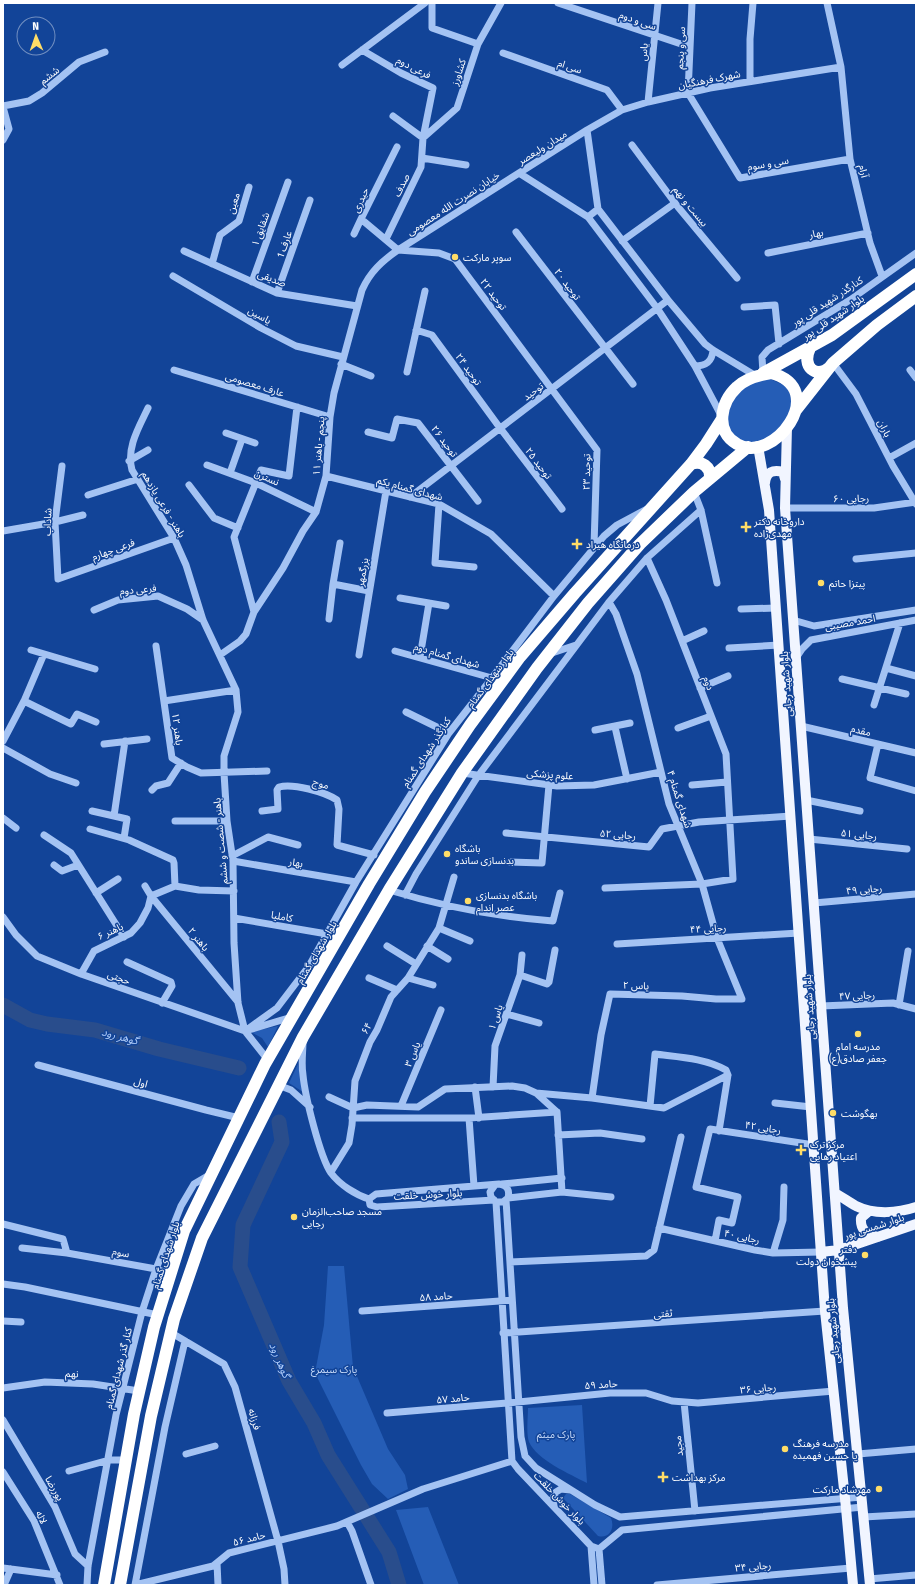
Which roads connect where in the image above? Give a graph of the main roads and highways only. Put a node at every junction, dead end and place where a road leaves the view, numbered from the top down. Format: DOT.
graph roads {
  1 [pos="916,274"];
  2 [pos="916,296"];
  3 [pos="810,348"];
  4 [pos="833,364"];
  5 [pos="760,375"];
  6 [pos="796,411"];
  7 [pos="722,418"];
  8 [pos="787,427"];
  9 [pos="753,447"];
  10 [pos="691,464"];
  11 [pos="710,478"];
  12 [pos="785,479"];
  13 [pos="765,483"];
  14 [pos="835,1193"];
  15 [pos="916,1206"];
  16 [pos="869,1211"];
  17 [pos="916,1224"];
  18 [pos="878,1237"];
  19 [pos="839,1250"];
  20 [pos="821,1252"];
  21 [pos="158,1315"];
  22 [pos="174,1319"];
  23 [pos="870,1582"];
  24 [pos="104,1585"];
  25 [pos="120,1585"];
  26 [pos="853,1585"];
  1 -- 3 [label="highway, بلوار شهید قلی پور"];
  2 -- 4 [label="highway"];
  3 -- 4 [label="highway"];
  3 -- 5 [label="highway, بلوار شهید قلی پور"];
  4 -- 6 [label="highway"];
  5 -- 6 [label="highway"];
  5 -- 7 [label="highway"];
  6 -- 8 [label="highway"];
  7 -- 9 [label="highway"];
  7 -- 10 [label="highway, بلوار شهدای گمنام"];
  8 -- 9 [label="highway"];
  8 -- 12 [label="main road, بلوار شهید رجایی"];
  9 -- 11 [label="highway"];
  9 -- 13 [label="main road, بلوار شهید رجایی"];
  10 -- 11 [label="highway"];
  10 -- 21 [label="highway, بلوار شهدای گمنام"];
  11 -- 22 [label="highway"];
  12 -- 13 [label="main road"];
  12 -- 14 [label="main road, بلوار شهید رجایی"];
  13 -- 20 [label="main road, بلوار شهید رجایی"];
  14 -- 16 [label="main road, بلوار شمسی پور"];
  14 -- 19 [label="main road, بلوار شهید رجایی"];
  15 -- 16 [label="main road, بلوار شمسی پور"];
  16 -- 18 [label="main road"];
  17 -- 18 [label="main road, بلوار شمسی پور"];
  18 -- 19 [label="main road, بلوار شمسی پور"];
  19 -- 20 [label="main road, بلوار شمسی پور"];
  19 -- 23 [label="main road, بلوار شهید رجایی"];
  20 -- 26 [label="main road, بلوار شهید رجایی"];
  21 -- 22 [label="highway"];
  21 -- 24 [label="highway, بلوار شهدای گمنام"];
  22 -- 25 [label="highway"];
}
